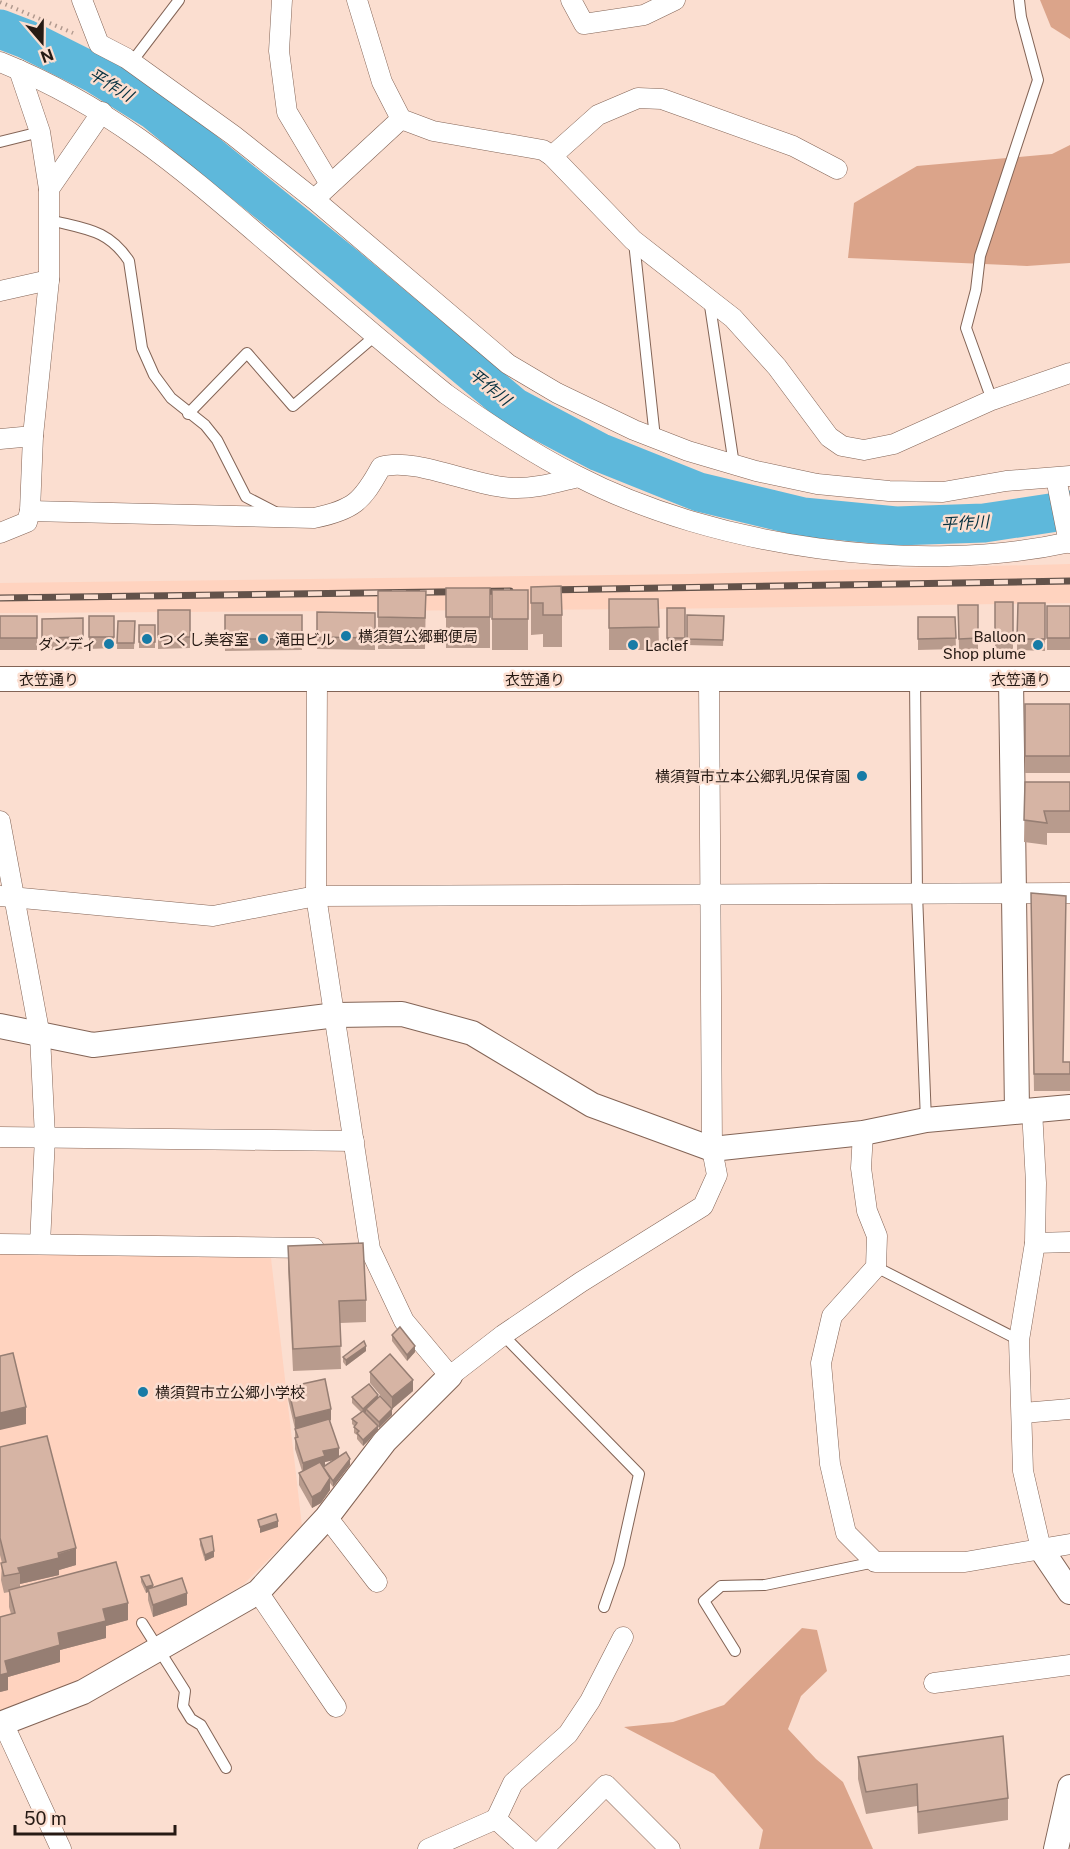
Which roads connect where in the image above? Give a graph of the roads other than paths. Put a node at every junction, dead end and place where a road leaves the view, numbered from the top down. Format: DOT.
graph roads {
  1 [pos="82,0"];
  2 [pos="179,0"];
  3 [pos="282,0"];
  4 [pos="357,0"];
  5 [pos="572,0"];
  6 [pos="675,0"];
  7 [pos="1019,0"];
  8 [pos="0,62"];
  9 [pos="131,63"];
  10 [pos="18,70"];
  11 [pos="102,112"];
  12 [pos="401,120"];
  13 [pos="40,132"];
  14 [pos="0,142"];
  15 [pos="552,156"];
  16 [pos="837,169"];
  17 [pos="330,184"];
  18 [pos="49,189"];
  19 [pos="315,200"];
  20 [pos="50,220"];
  21 [pos="633,240"];
  22 [pos="49,280"];
  23 [pos="0,291"];
  24 [pos="709,298"];
  25 [pos="375,336"];
  26 [pos="1070,373"];
  27 [pos="993,400"];
  28 [pos="188,414"];
  29 [pos="33,436"];
  30 [pos="655,438"];
  31 [pos="0,439"];
  32 [pos="734,465"];
  33 [pos="578,477"];
  34 [pos="1061,479"];
  35 [pos="30,511"];
  36 [pos="287,519"];
  37 [pos="0,533"];
  38 [pos="1069,541"];
  39 [pos="0,679"];
  40 [pos="317,679"];
  41 [pos="709,679"];
  42 [pos="915,679"];
  43 [pos="1011,679"];
  44 [pos="1070,679"];
  45 [pos="0,821"];
  46 [pos="1014,893"];
  47 [pos="1070,893"];
  48 [pos="709,894"];
  49 [pos="917,894"];
  50 [pos="316,896"];
  51 [pos="8,897"];
  52 [pos="336,1015"];
  53 [pos="0,1026"];
  54 [pos="40,1036"];
  55 [pos="1070,1107"];
  56 [pos="1025,1111"];
  57 [pos="926,1120"];
  58 [pos="863,1133"];
  59 [pos="0,1137"];
  60 [pos="45,1137"];
  61 [pos="354,1141"];
  62 [pos="712,1149"];
  63 [pos="1070,1242"];
  64 [pos="1035,1243"];
  65 [pos="0,1244"];
  66 [pos="40,1244"];
  67 [pos="370,1249"];
  68 [pos="876,1268"];
  69 [pos="502,1335"];
  70 [pos="1019,1340"];
  71 [pos="450,1376"];
  72 [pos="1070,1409"];
  73 [pos="1023,1413"];
  74 [pos="327,1517"];
  75 [pos="1070,1544"];
  76 [pos="1041,1548"];
  77 [pos="875,1562"];
  78 [pos="377,1582"];
  79 [pos="258,1592"];
  80 [pos="1070,1592"];
  81 [pos="604,1607"];
  82 [pos="142,1623"];
  83 [pos="623,1637"];
  84 [pos="158,1651"];
  85 [pos="735,1651"];
  86 [pos="1070,1665"];
  87 [pos="934,1683"];
  88 [pos="336,1707"];
  89 [pos="2,1724"];
  90 [pos="226,1768"];
  91 [pos="1070,1787"];
  92 [pos="496,1819"];
  93 [pos="61,1849"];
  94 [pos="428,1849"];
  95 [pos="529,1849"];
  96 [pos="543,1849"];
  97 [pos="670,1849"];
  98 [pos="1056,1849"];
  1 -- 9 [label="street"];
  2 -- 9 [label="lane"];
  3 -- 17 [label="street"];
  4 -- 12 [label="street"];
  5 -- 6 [label="street"];
  7 -- 27 [label="lane"];
  8 -- 10 [label="street"];
  9 -- 19 [label="street"];
  10 -- 11 [label="street"];
  10 -- 13 [label="street"];
  11 -- 18 [label="street"];
  11 -- 25 [label="street"];
  12 -- 15 [label="street"];
  12 -- 17 [label="street"];
  13 -- 14 [label="lane"];
  13 -- 18 [label="street"];
  15 -- 16 [label="street"];
  15 -- 21 [label="street"];
  17 -- 19 [label="street"];
  18 -- 20 [label="street"];
  19 -- 30 [label="street"];
  20 -- 22 [label="street"];
  20 -- 28 [label="lane"];
  21 -- 24 [label="street"];
  21 -- 30 [label="lane"];
  22 -- 23 [label="street"];
  22 -- 29 [label="street"];
  24 -- 27 [label="street"];
  24 -- 32 [label="lane"];
  25 -- 28 [label="lane"];
  25 -- 33 [label="street"];
  26 -- 27 [label="street"];
  28 -- 36 [label="lane"];
  29 -- 31 [label="street"];
  29 -- 35 [label="street"];
  30 -- 32 [label="street"];
  32 -- 34 [label="street"];
  33 -- 36 [label="street"];
  33 -- 38 [label="street"];
  34 -- 38 [label="street"];
  35 -- 36 [label="street"];
  35 -- 37 [label="street"];
  39 -- 40 [label="street, 衣笠通り"];
  40 -- 41 [label="street, 衣笠通り"];
  40 -- 50 [label="street"];
  41 -- 42 [label="street, 衣笠通り"];
  41 -- 48 [label="street"];
  42 -- 43 [label="street, 衣笠通り"];
  42 -- 49 [label="lane"];
  43 -- 44 [label="street, 衣笠通り"];
  43 -- 46 [label="street"];
  45 -- 51 [label="street"];
  46 -- 47 [label="street"];
  46 -- 49 [label="street"];
  46 -- 56 [label="street"];
  48 -- 49 [label="street"];
  48 -- 50 [label="street"];
  48 -- 62 [label="street"];
  49 -- 57 [label="lane"];
  50 -- 51 [label="street"];
  50 -- 52 [label="street"];
  51 -- 54 [label="street"];
  52 -- 54 [label="street"];
  52 -- 61 [label="street"];
  52 -- 62 [label="street"];
  53 -- 54 [label="street"];
  54 -- 60 [label="street"];
  55 -- 56 [label="street"];
  56 -- 57 [label="street"];
  56 -- 64 [label="street"];
  57 -- 58 [label="street"];
  58 -- 62 [label="street"];
  58 -- 68 [label="street"];
  59 -- 60 [label="street"];
  60 -- 61 [label="street"];
  60 -- 66 [label="street"];
  61 -- 67 [label="street"];
  62 -- 69 [label="street"];
  63 -- 64 [label="street"];
  64 -- 70 [label="street"];
  65 -- 66 [label="street"];
  66 -- 67 [label="street"];
  67 -- 71 [label="street"];
  68 -- 70 [label="lane"];
  68 -- 77 [label="street"];
  69 -- 71 [label="street"];
  69 -- 81 [label="lane"];
  70 -- 73 [label="street"];
  71 -- 74 [label="street"];
  72 -- 73 [label="street"];
  73 -- 76 [label="street"];
  74 -- 78 [label="street"];
  74 -- 79 [label="street"];
  75 -- 76 [label="street"];
  76 -- 77 [label="street"];
  76 -- 80 [label="street"];
  77 -- 85 [label="lane"];
  79 -- 84 [label="street"];
  79 -- 88 [label="street"];
  82 -- 84 [label="lane"];
  83 -- 92 [label="street"];
  84 -- 89 [label="street"];
  84 -- 90 [label="lane"];
  86 -- 87 [label="street"];
  89 -- 93 [label="street"];
  91 -- 98 [label="street"];
  92 -- 94 [label="street"];
  92 -- 95 [label="street"];
  96 -- 97 [label="street"];
}
